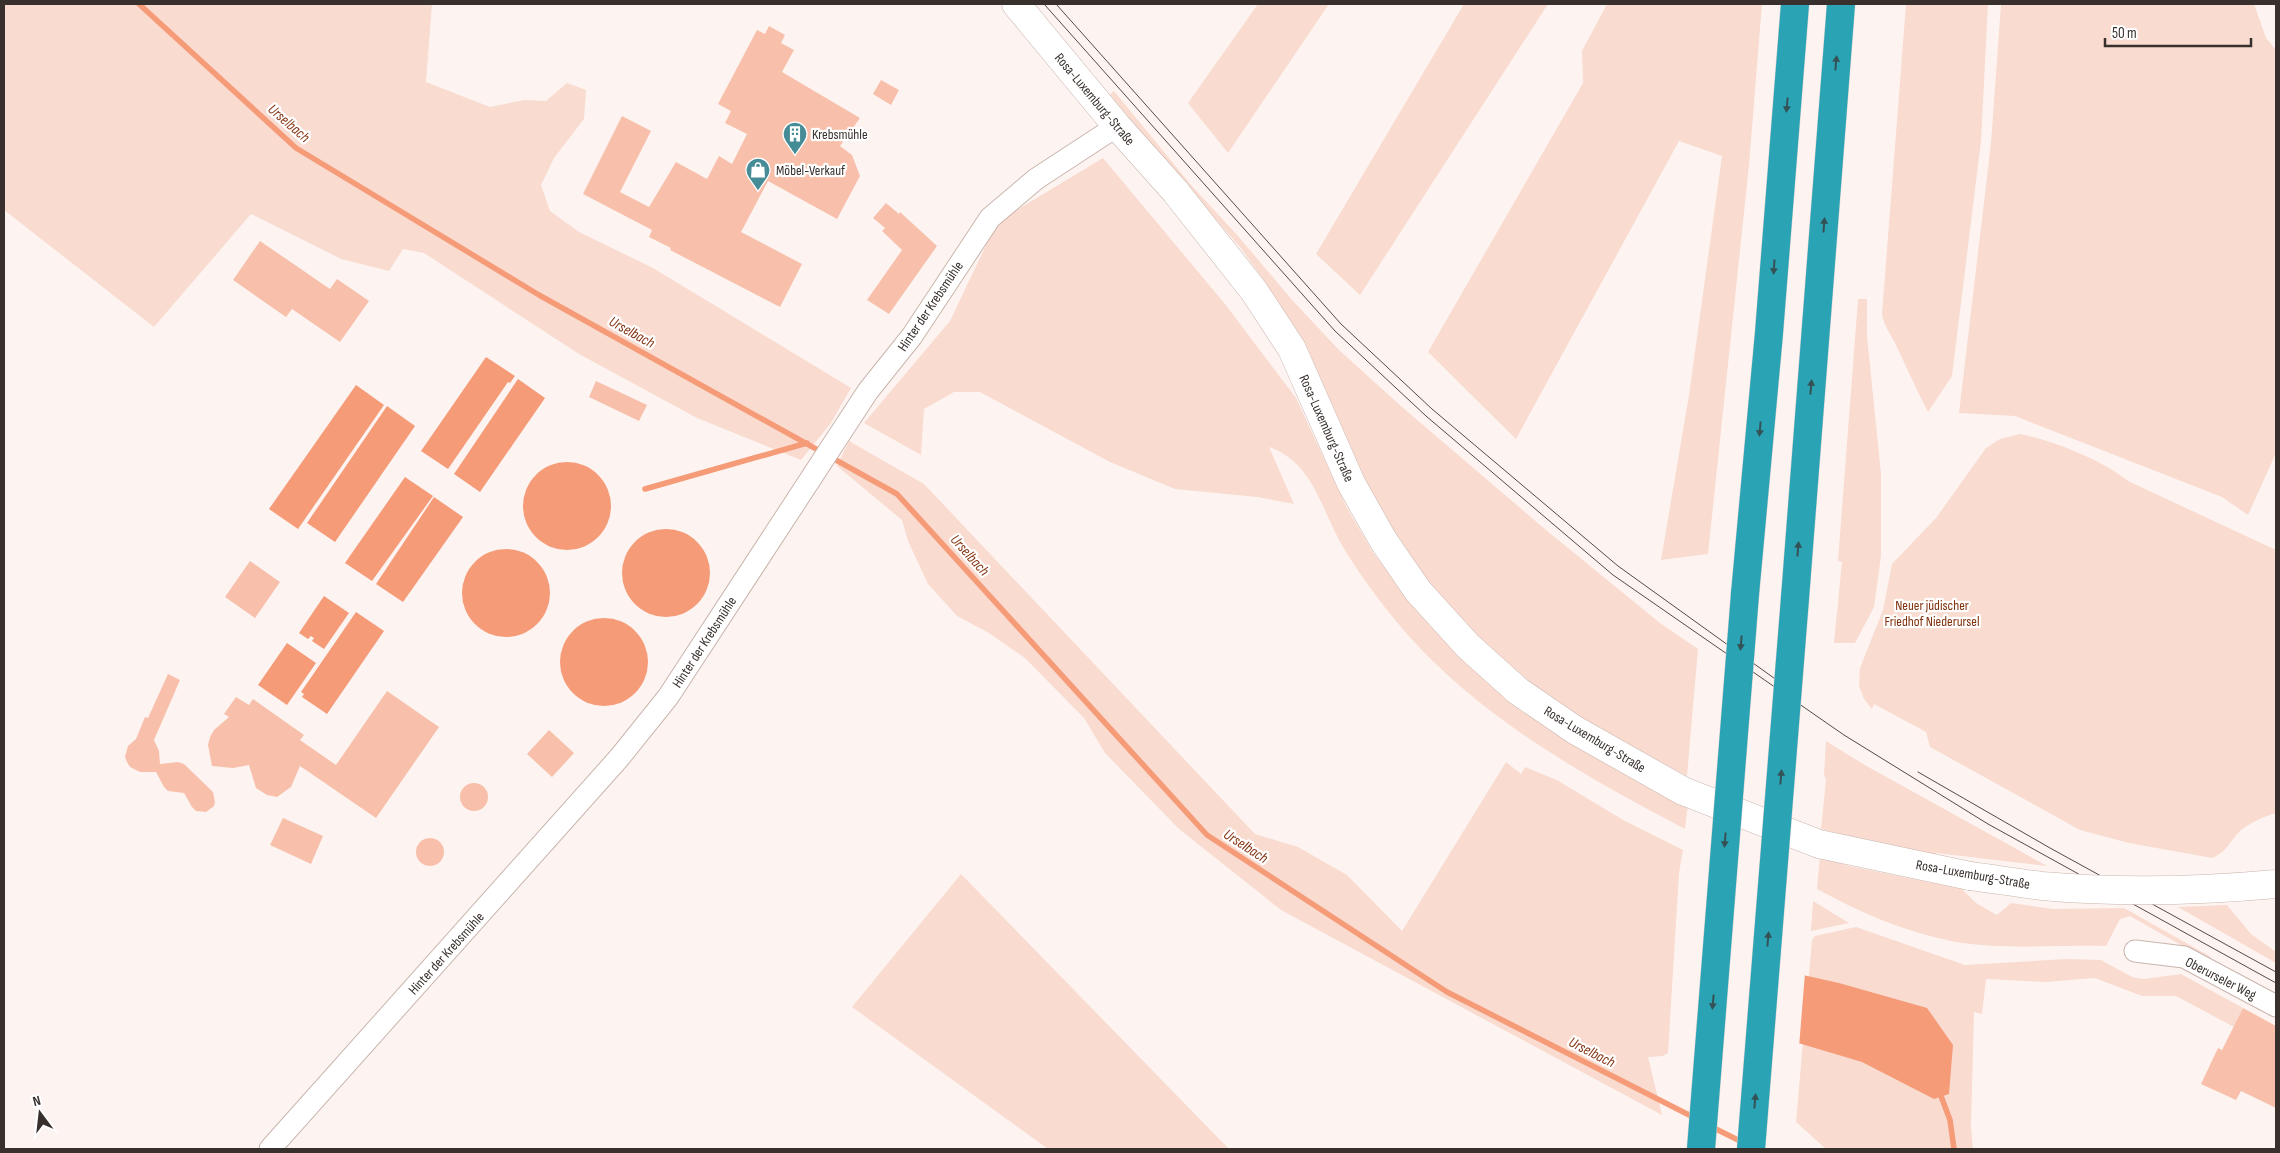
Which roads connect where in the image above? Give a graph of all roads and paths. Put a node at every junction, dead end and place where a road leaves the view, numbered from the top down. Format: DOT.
graph roads {
  1 [pos="1016,4"];
  2 [pos="1795,4"];
  3 [pos="1841,4"];
  4 [pos="1117,126"];
  5 [pos="2276,884"];
  6 [pos="2135,951"];
  7 [pos="2276,1006"];
  8 [pos="270,1149"];
  9 [pos="1701,1149"];
  10 [pos="1751,1149"];
  1 -- 4 [label="main road, Rosa-Luxemburg-Straße"];
  2 -- 9 [label="highway, one-way, bridge"];
  10 -- 3 [label="highway, one-way, bridge"];
  4 -- 5 [label="main road, Rosa-Luxemburg-Straße, bridge"];
  4 -- 8 [label="street, Hinter der Krebsmühle"];
  6 -- 7 [label="street, Oberurseler Weg"];
}
